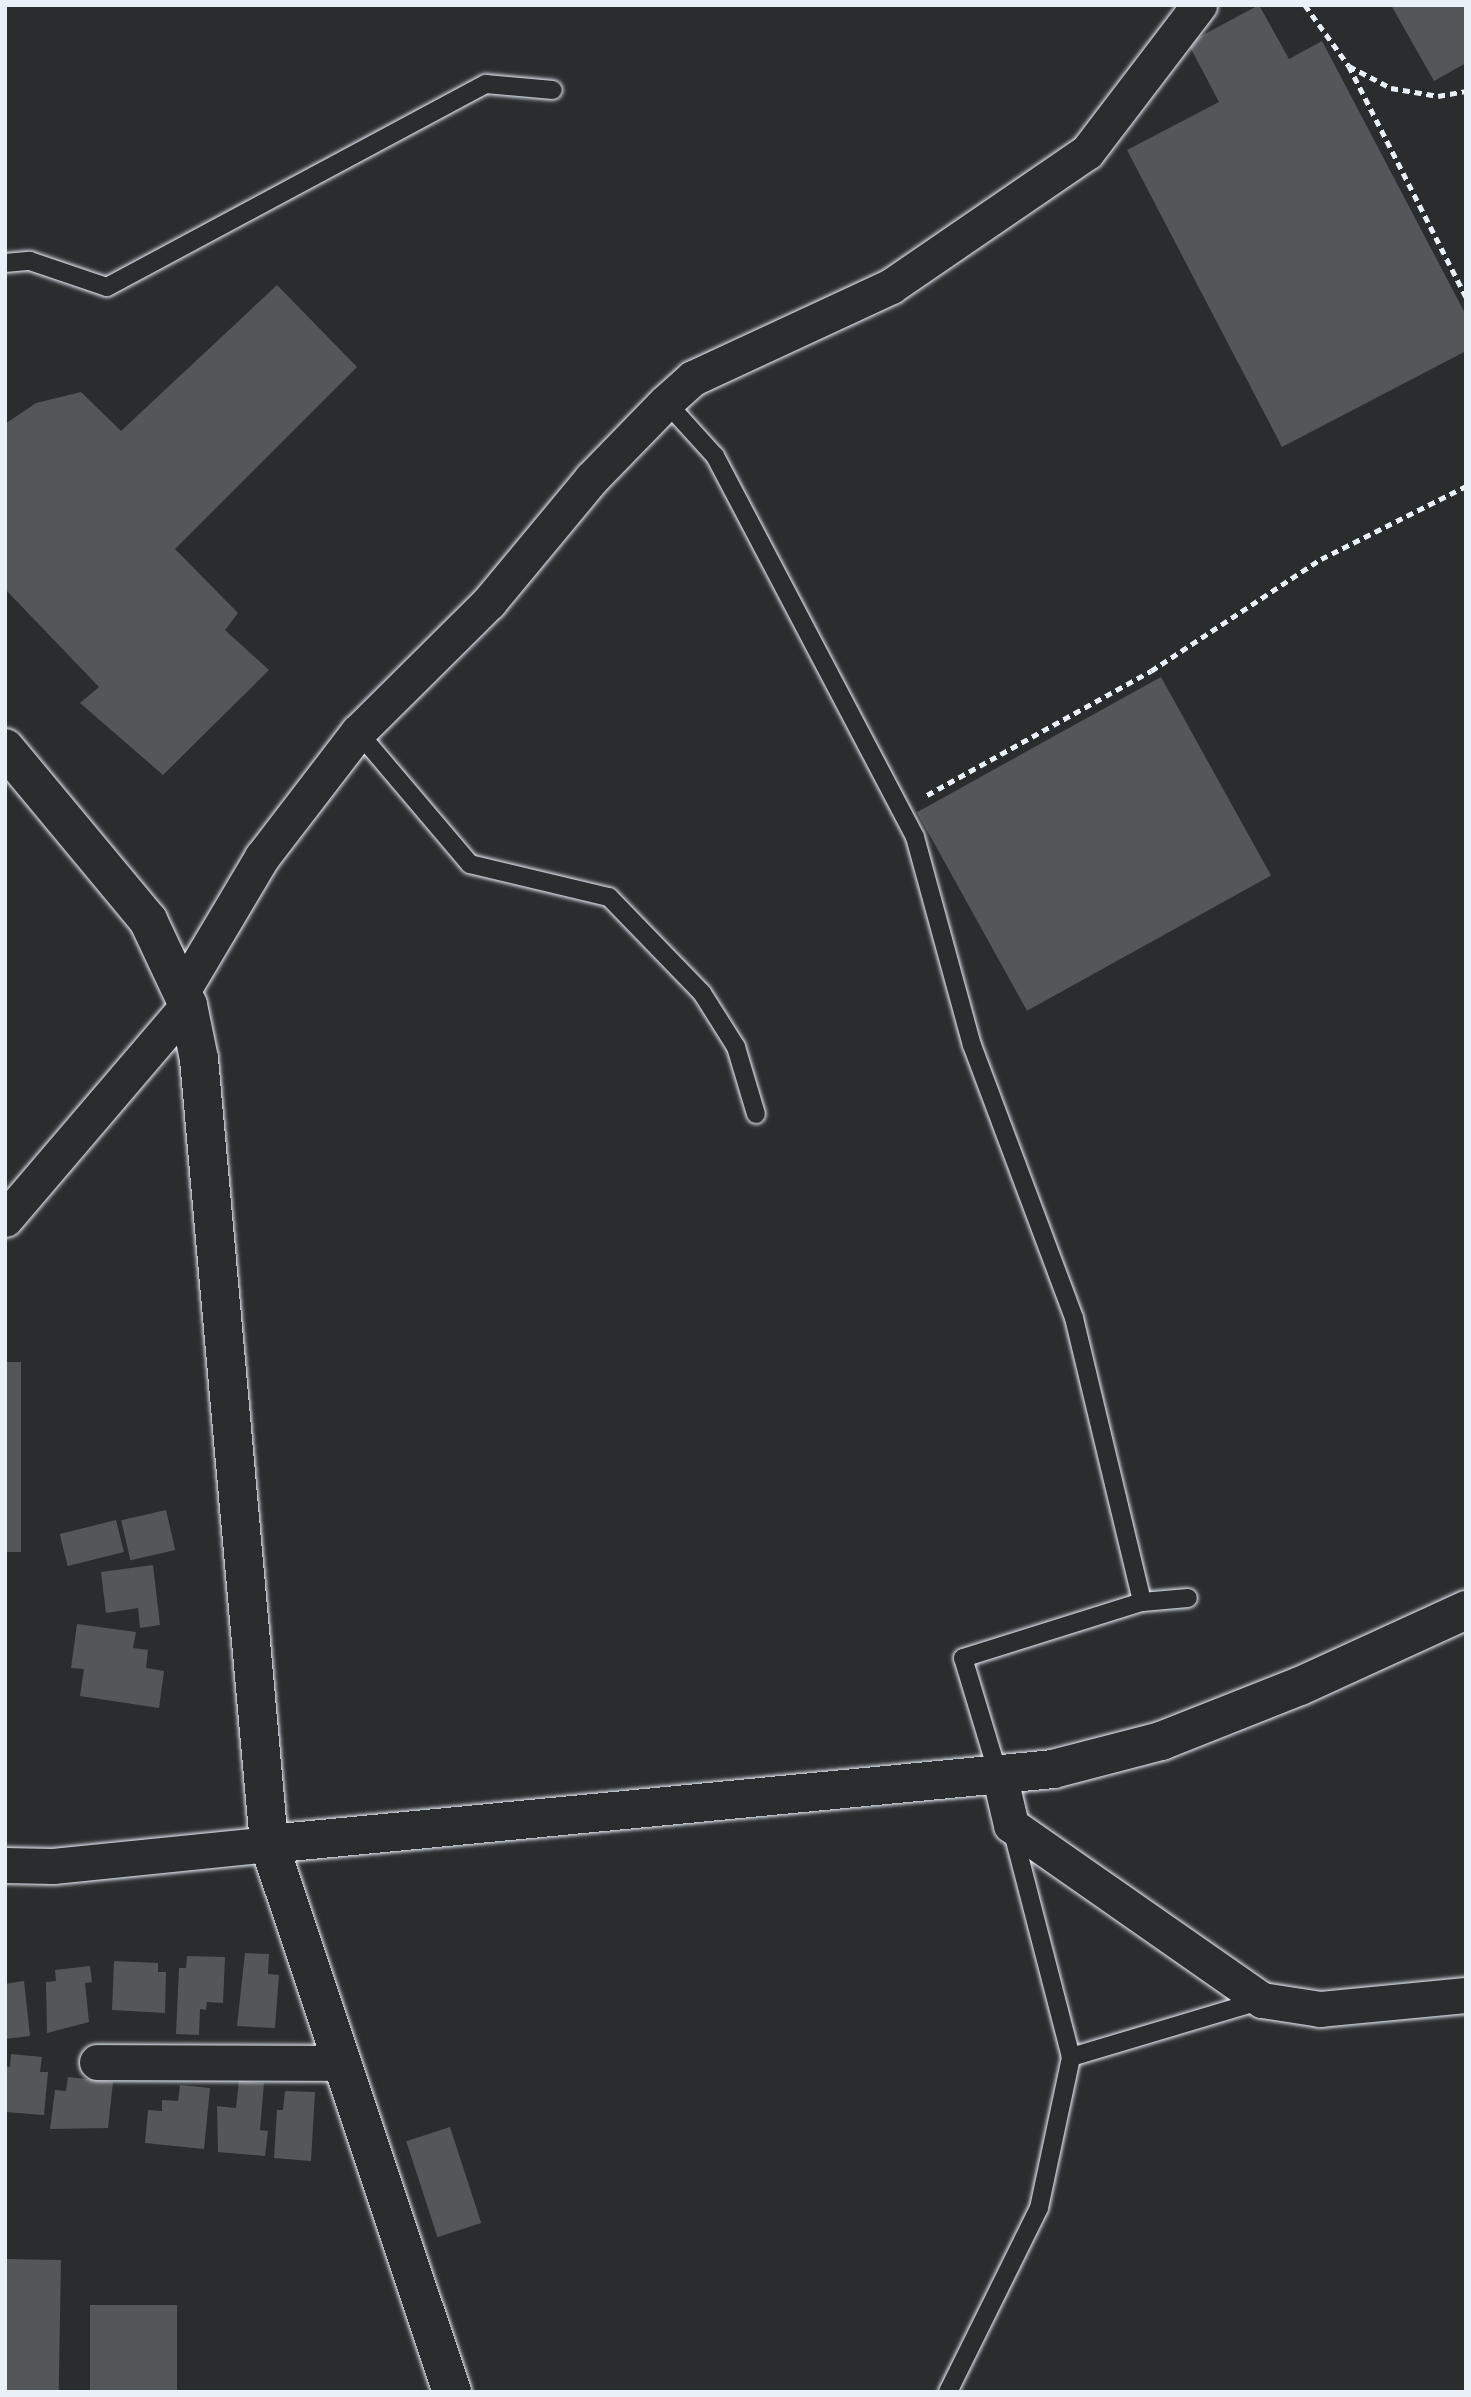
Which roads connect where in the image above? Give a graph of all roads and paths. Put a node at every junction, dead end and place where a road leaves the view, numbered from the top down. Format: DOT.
graph roads {
  1 [pos="1199,5"];
  2 [pos="1305,5"];
  3 [pos="1349,66"];
  4 [pos="553,90"];
  5 [pos="1466,91"];
  6 [pos="5,262"];
  7 [pos="1466,298"];
  8 [pos="666,402"];
  9 [pos="1466,486"];
  10 [pos="358,732"];
  11 [pos="5,748"];
  12 [pos="898,811"];
  13 [pos="186,998"];
  14 [pos="756,1114"];
  15 [pos="5,1219"];
  16 [pos="1188,1598"];
  17 [pos="1142,1601"];
  18 [pos="1466,1610"];
  19 [pos="1000,1778"];
  20 [pos="1011,1825"];
  21 [pos="269,1844"];
  22 [pos="5,1865"];
  23 [pos="1466,1995"];
  24 [pos="1262,2000"];
  25 [pos="1071,2056"];
  26 [pos="97,2062"];
  27 [pos="343,2063"];
  28 [pos="452,2392"];
  29 [pos="948,2392"];
  1 -- 8 [label="street"];
  2 -- 3 [label="path"];
  3 -- 5 [label="path"];
  3 -- 7 [label="path"];
  4 -- 6 [label="lane"];
  8 -- 10 [label="street"];
  8 -- 12 [label="lane"];
  9 -- 12 [label="path"];
  10 -- 13 [label="street"];
  10 -- 14 [label="lane"];
  11 -- 13 [label="street"];
  12 -- 17 [label="lane"];
  13 -- 15 [label="street"];
  13 -- 21 [label="street"];
  16 -- 17 [label="lane"];
  17 -- 19 [label="lane"];
  18 -- 19 [label="street"];
  19 -- 20 [label="street"];
  19 -- 21 [label="street"];
  20 -- 24 [label="street"];
  20 -- 25 [label="lane"];
  21 -- 22 [label="street"];
  21 -- 27 [label="street"];
  23 -- 24 [label="street"];
  24 -- 25 [label="lane"];
  25 -- 29 [label="lane"];
  26 -- 27 [label="street"];
  27 -- 28 [label="street"];
}
